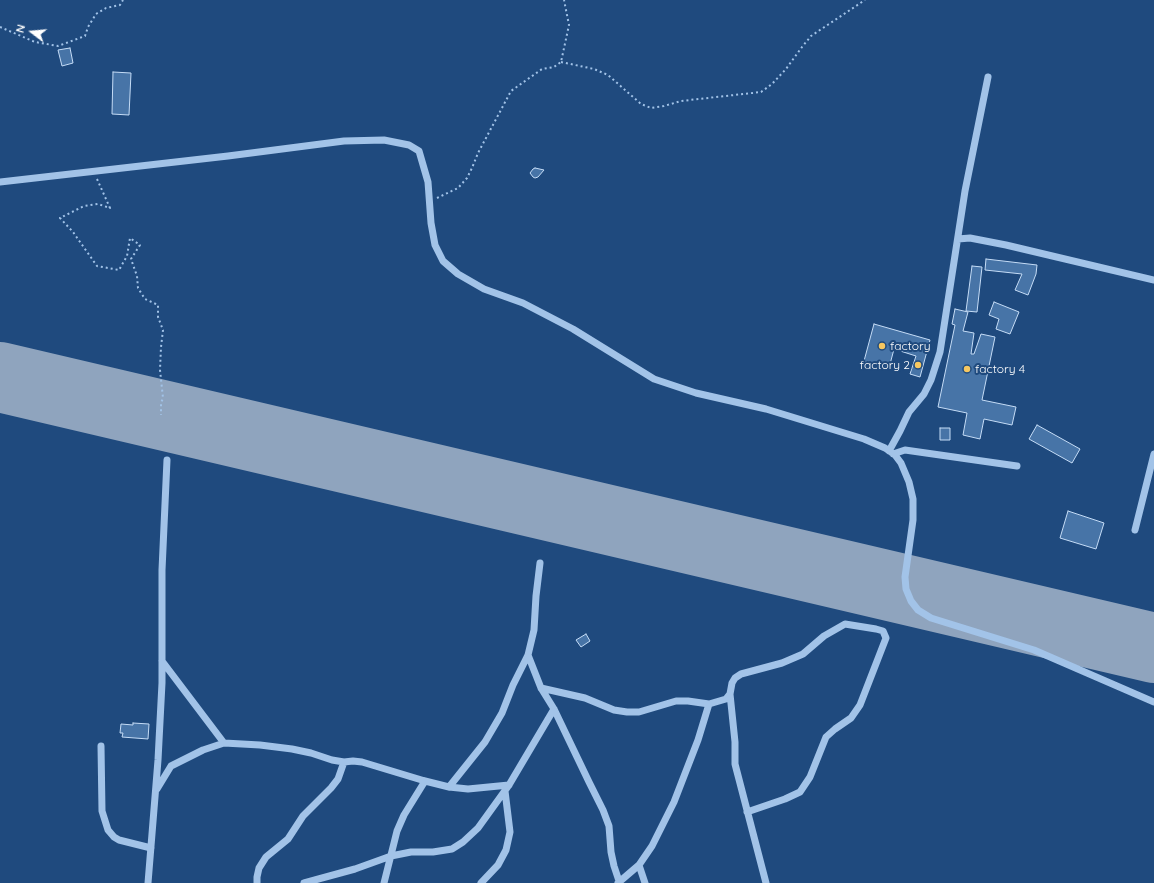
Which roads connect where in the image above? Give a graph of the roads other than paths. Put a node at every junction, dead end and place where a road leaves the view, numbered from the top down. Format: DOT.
graph roads {
  1 [pos="988,77"];
  2 [pos="0,182"];
  3 [pos="958,239"];
  4 [pos="1154,280"];
  5 [pos="891,452"];
  6 [pos="1154,454"];
  7 [pos="167,460"];
  8 [pos="1017,466"];
  9 [pos="1135,530"];
  10 [pos="540,563"];
  11 [pos="528,655"];
  12 [pos="162,661"];
  13 [pos="541,688"];
  14 [pos="730,694"];
  15 [pos="1154,702"];
  16 [pos="709,704"];
  17 [pos="554,709"];
  18 [pos="224,743"];
  19 [pos="101,746"];
  20 [pos="344,762"];
  21 [pos="425,781"];
  22 [pos="448,786"];
  23 [pos="507,788"];
  24 [pos="156,792"];
  25 [pos="747,812"];
  26 [pos="151,848"];
  27 [pos="391,856"];
  28 [pos="640,865"];
  29 [pos="618,882"];
  30 [pos="148,883"];
  31 [pos="256,883"];
  32 [pos="304,883"];
  33 [pos="384,883"];
  34 [pos="481,883"];
  35 [pos="645,883"];
  36 [pos="766,883"];
  1 -- 3 [label="street"];
  2 -- 5 [label="street"];
  3 -- 4 [label="street"];
  3 -- 5 [label="street"];
  5 -- 8 [label="street"];
  5 -- 15 [label="street"];
  6 -- 9 [label="street"];
  7 -- 12 [label="street"];
  10 -- 11 [label="street"];
  11 -- 13 [label="street"];
  11 -- 22 [label="street"];
  12 -- 18 [label="street"];
  12 -- 24 [label="street"];
  13 -- 16 [label="street"];
  13 -- 17 [label="street"];
  14 -- 16 [label="street"];
  14 -- 25 [label="street"];
  14 -- 25 [label="street"];
  16 -- 28 [label="street"];
  17 -- 23 [label="street"];
  17 -- 29 [label="street"];
  18 -- 20 [label="street"];
  18 -- 24 [label="street"];
  19 -- 26 [label="street"];
  20 -- 21 [label="street"];
  20 -- 31 [label="street"];
  21 -- 22 [label="street"];
  21 -- 27 [label="street"];
  22 -- 23 [label="street"];
  23 -- 27 [label="street"];
  23 -- 34 [label="street"];
  24 -- 26 [label="street"];
  25 -- 36 [label="street"];
  26 -- 30 [label="street"];
  27 -- 32 [label="street"];
  27 -- 33 [label="street"];
  28 -- 29 [label="street"];
  28 -- 35 [label="street"];
}
